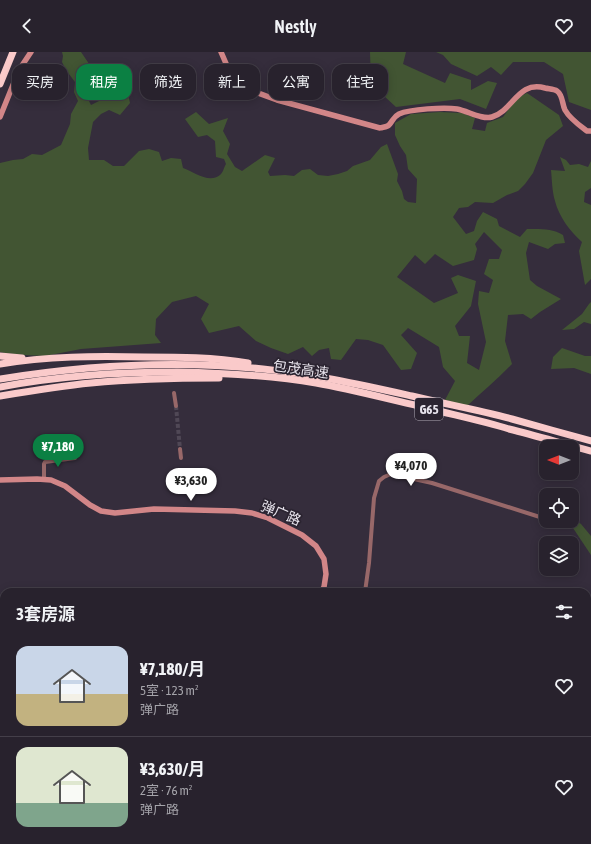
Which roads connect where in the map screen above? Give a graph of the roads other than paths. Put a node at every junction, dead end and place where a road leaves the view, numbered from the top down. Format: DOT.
graph roads {
  1 [pos="13,52"];
  2 [pos="31,52"];
  3 [pos="221,52"];
  4 [pos="0,84"];
  5 [pos="0,118"];
  6 [pos="591,131"];
  7 [pos="0,356"];
  8 [pos="42,359"];
  9 [pos="2,363"];
  10 [pos="291,372"];
  11 [pos="265,376"];
  12 [pos="0,379"];
  13 [pos="0,387"];
  14 [pos="174,393"];
  15 [pos="0,397"];
  16 [pos="176,406"];
  17 [pos="591,441"];
  18 [pos="180,449"];
  19 [pos="591,451"];
  20 [pos="74,458"];
  21 [pos="181,458"];
  22 [pos="44,479"];
  23 [pos="0,480"];
  24 [pos="539,517"];
  25 [pos="323,588"];
  26 [pos="366,588"];
  1 -- 4 [label="highway"];
  2 -- 5 [label="street"];
  3 -- 6 [label="street"];
  7 -- 8 [label="highway"];
  8 -- 9 [label="highway"];
  8 -- 10 [label="highway"];
  10 -- 12 [label="highway, 包茂高速 / G65"];
  10 -- 17 [label="highway, 包茂高速 / G65"];
  11 -- 13 [label="highway, 包茂高速 / G65"];
  11 -- 15 [label="highway"];
  11 -- 19 [label="highway, 包茂高速 / G65"];
  14 -- 16 [label="street"];
  18 -- 21 [label="street"];
  20 -- 22 [label="street"];
  22 -- 23 [label="street, 弹广路"];
  22 -- 25 [label="street, 弹广路"];
  24 -- 26 [label="street"];
}
